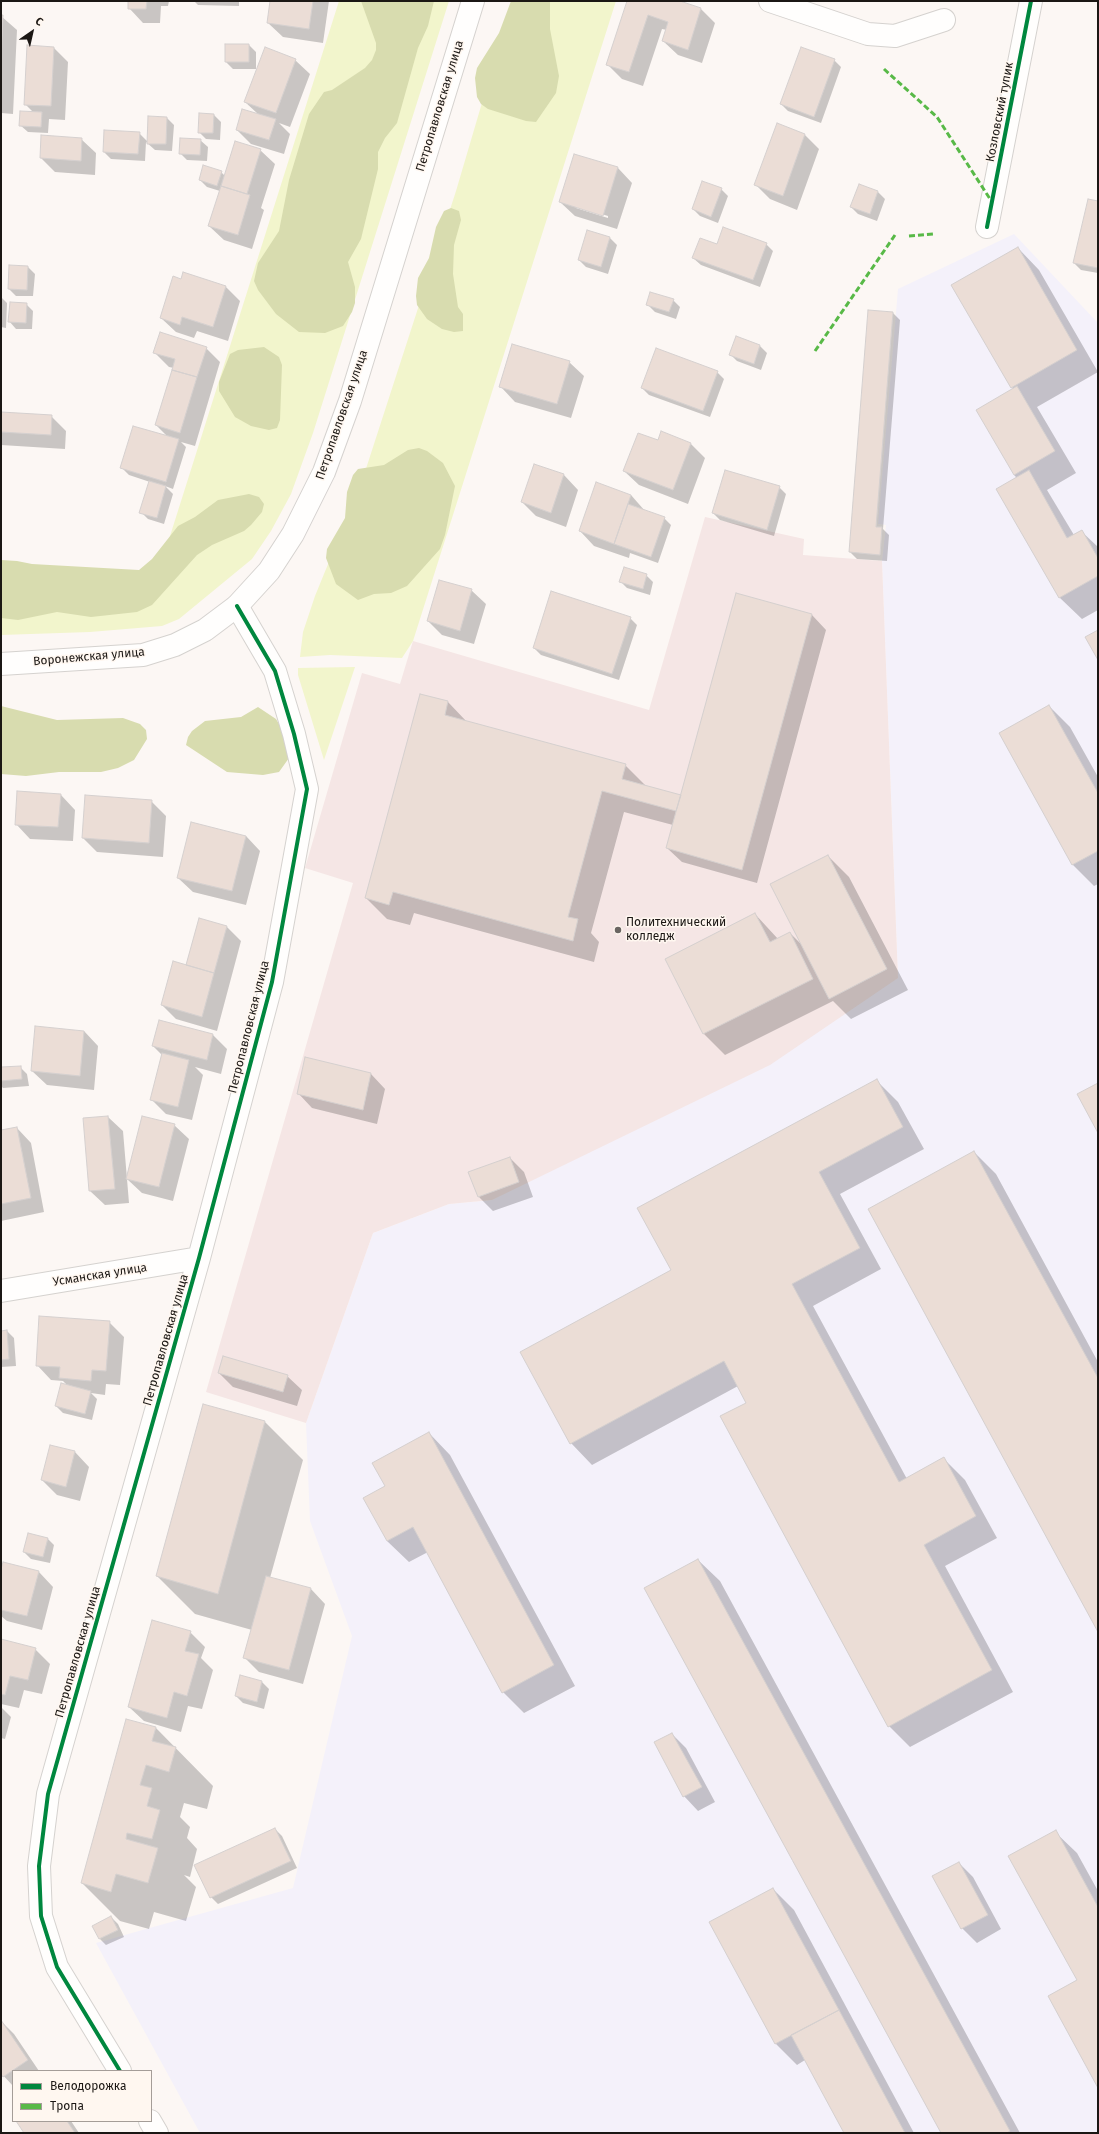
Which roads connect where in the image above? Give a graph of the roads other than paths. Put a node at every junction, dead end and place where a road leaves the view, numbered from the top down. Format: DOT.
graph roads {
  1 [pos="472,1"];
  2 [pos="770,1"];
  3 [pos="1031,1"];
  4 [pos="944,20"];
  5 [pos="987,228"];
  6 [pos="237,606"];
  7 [pos="1,664"];
  8 [pos="199,1258"];
  9 [pos="1,1291"];
  10 [pos="119,2070"];
  11 [pos="151,2122"];
  12 [pos="157,2133"];
  1 -- 6 [label="street, Петропавловская улица"];
  2 -- 4 [label="street"];
  3 -- 5 [label="street, Козловский тупик"];
  6 -- 7 [label="street, Воронежская улица"];
  6 -- 8 [label="street, Петропавловская улица"];
  8 -- 9 [label="street, Усманская улица"];
  8 -- 10 [label="street, Петропавловская улица"];
  11 -- 12 [label="street"];
}
